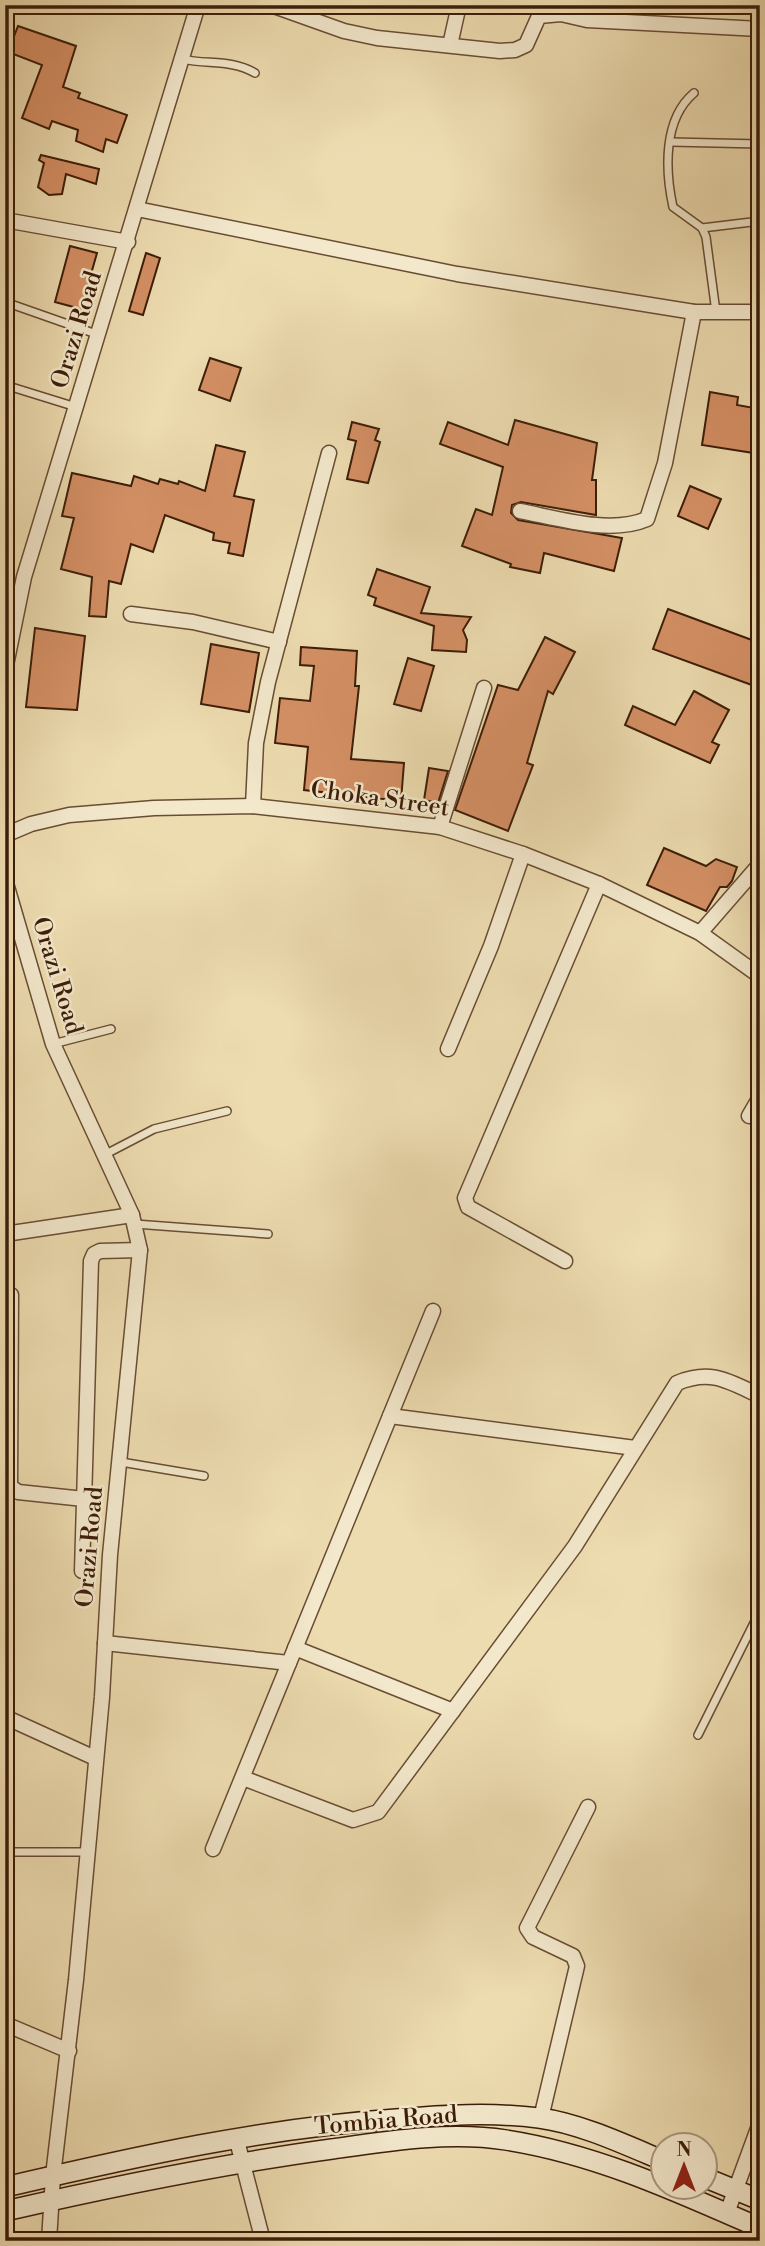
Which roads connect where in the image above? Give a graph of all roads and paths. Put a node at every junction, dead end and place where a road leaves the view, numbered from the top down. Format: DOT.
graph roads {
  1 [pos="198,5"];
  2 [pos="271,5"];
  3 [pos="459,5"];
  4 [pos="760,29"];
  5 [pos="450,45"];
  6 [pos="181,59"];
  7 [pos="255,73"];
  8 [pos="694,93"];
  9 [pos="671,142"];
  10 [pos="760,144"];
  11 [pos="137,209"];
  12 [pos="5,220"];
  13 [pos="760,221"];
  14 [pos="702,228"];
  15 [pos="128,242"];
  16 [pos="5,302"];
  17 [pos="694,312"];
  18 [pos="716,312"];
  19 [pos="760,312"];
  20 [pos="99,335"];
  21 [pos="5,384"];
  22 [pos="77,407"];
  23 [pos="329,453"];
  24 [pos="520,510"];
  25 [pos="131,614"];
  26 [pos="279,642"];
  27 [pos="5,670"];
  28 [pos="484,688"];
  29 [pos="253,806"];
  30 [pos="440,827"];
  31 [pos="5,835"];
  32 [pos="523,854"];
  33 [pos="760,864"];
  34 [pos="5,880"];
  35 [pos="599,884"];
  36 [pos="701,933"];
  37 [pos="760,976"];
  38 [pos="111,1030"];
  39 [pos="53,1044"];
  40 [pos="448,1049"];
  41 [pos="760,1097"];
  42 [pos="227,1111"];
  43 [pos="749,1116"];
  44 [pos="104,1155"];
  45 [pos="133,1219"];
  46 [pos="5,1234"];
  47 [pos="268,1234"];
  48 [pos="140,1250"];
  49 [pos="565,1261"];
  50 [pos="11,1295"];
  51 [pos="433,1311"];
  52 [pos="760,1396"];
  53 [pos="390,1416"];
  54 [pos="635,1448"];
  55 [pos="121,1462"];
  56 [pos="204,1476"];
  57 [pos="84,1499"];
  58 [pos="82,1571"];
  59 [pos="760,1611"];
  60 [pos="105,1643"];
  61 [pos="295,1648"];
  62 [pos="289,1663"];
  63 [pos="453,1711"];
  64 [pos="5,1717"];
  65 [pos="698,1735"];
  66 [pos="95,1758"];
  67 [pos="243,1778"];
  68 [pos="588,1807"];
  69 [pos="213,1849"];
  70 [pos="5,1852"];
  71 [pos="86,1852"];
  72 [pos="5,2024"];
  73 [pos="69,2051"];
  74 [pos="541,2118"];
  75 [pos="760,2123"];
  76 [pos="236,2137"];
  77 [pos="650,2156"];
  78 [pos="241,2162"];
  79 [pos="53,2176"];
  80 [pos="720,2184"];
  81 [pos="5,2187"];
  82 [pos="736,2190"];
  83 [pos="53,2200"];
  84 [pos="760,2200"];
  85 [pos="5,2211"];
  86 [pos="727,2213"];
  87 [pos="760,2228"];
  88 [pos="49,2241"];
  89 [pos="263,2241"];
  1 -- 6 [label="street, Orazi Road"];
  2 -- 5 [label="street"];
  3 -- 5 [label="street"];
  4 -- 5 [label="street"];
  6 -- 7 [label="lane"];
  6 -- 11 [label="street, Orazi Road"];
  8 -- 9 [label="lane"];
  9 -- 10 [label="lane"];
  9 -- 14 [label="lane"];
  11 -- 15 [label="street, Orazi Road"];
  11 -- 17 [label="street"];
  12 -- 15 [label="street"];
  13 -- 14 [label="lane"];
  14 -- 18 [label="lane"];
  15 -- 20 [label="street, Orazi Road"];
  16 -- 20 [label="lane"];
  17 -- 18 [label="street"];
  17 -- 24 [label="street"];
  18 -- 19 [label="street"];
  20 -- 22 [label="street, Orazi Road"];
  21 -- 22 [label="lane"];
  22 -- 27 [label="street, Orazi Road"];
  23 -- 26 [label="street"];
  25 -- 26 [label="street"];
  26 -- 29 [label="street"];
  28 -- 30 [label="street"];
  29 -- 30 [label="street, Choka Street"];
  29 -- 31 [label="street, Choka Street"];
  30 -- 32 [label="street, Choka Street"];
  32 -- 35 [label="street, Choka Street"];
  32 -- 40 [label="street"];
  33 -- 36 [label="street"];
  34 -- 39 [label="street, Orazi Road"];
  35 -- 36 [label="street, Choka Street"];
  35 -- 49 [label="street"];
  36 -- 37 [label="street, Choka Street"];
  38 -- 39 [label="lane"];
  39 -- 44 [label="street, Orazi Road"];
  41 -- 43 [label="street"];
  42 -- 44 [label="lane"];
  44 -- 45 [label="street, Orazi Road"];
  45 -- 46 [label="street"];
  45 -- 47 [label="lane"];
  45 -- 48 [label="street, Orazi Road"];
  48 -- 55 [label="street, Orazi Road"];
  48 -- 57 [label="street"];
  50 -- 57 [label="street"];
  51 -- 53 [label="street"];
  52 -- 54 [label="street"];
  53 -- 54 [label="street"];
  53 -- 61 [label="street"];
  54 -- 63 [label="street"];
  55 -- 56 [label="lane"];
  55 -- 60 [label="street, Orazi Road"];
  57 -- 58 [label="street"];
  59 -- 65 [label="lane"];
  60 -- 62 [label="street"];
  60 -- 66 [label="street, Orazi Road"];
  61 -- 62 [label="street"];
  61 -- 63 [label="street"];
  62 -- 67 [label="street"];
  63 -- 67 [label="street"];
  64 -- 66 [label="street"];
  66 -- 71 [label="street, Orazi Road"];
  67 -- 69 [label="street"];
  68 -- 74 [label="street"];
  70 -- 71 [label="lane"];
  71 -- 73 [label="street, Orazi Road"];
  72 -- 73 [label="street"];
  73 -- 79 [label="street, Orazi Road"];
  74 -- 76 [label="main road, Tombia Road"];
  74 -- 77 [label="main road, Tombia Road"];
  75 -- 82 [label="street"];
  76 -- 78 [label="street"];
  76 -- 79 [label="main road, Tombia Road"];
  78 -- 83 [label="main road, Tombia Road"];
  78 -- 86 [label="main road, Tombia Road"];
  78 -- 89 [label="street"];
  79 -- 81 [label="main road, Tombia Road"];
  79 -- 83 [label="street, Orazi Road"];
  80 -- 82 [label="main road"];
  82 -- 84 [label="main road"];
  82 -- 86 [label="street"];
  83 -- 85 [label="main road, Tombia Road"];
  83 -- 88 [label="street, Orazi Road"];
  86 -- 87 [label="main road, Tombia Road"];
}
